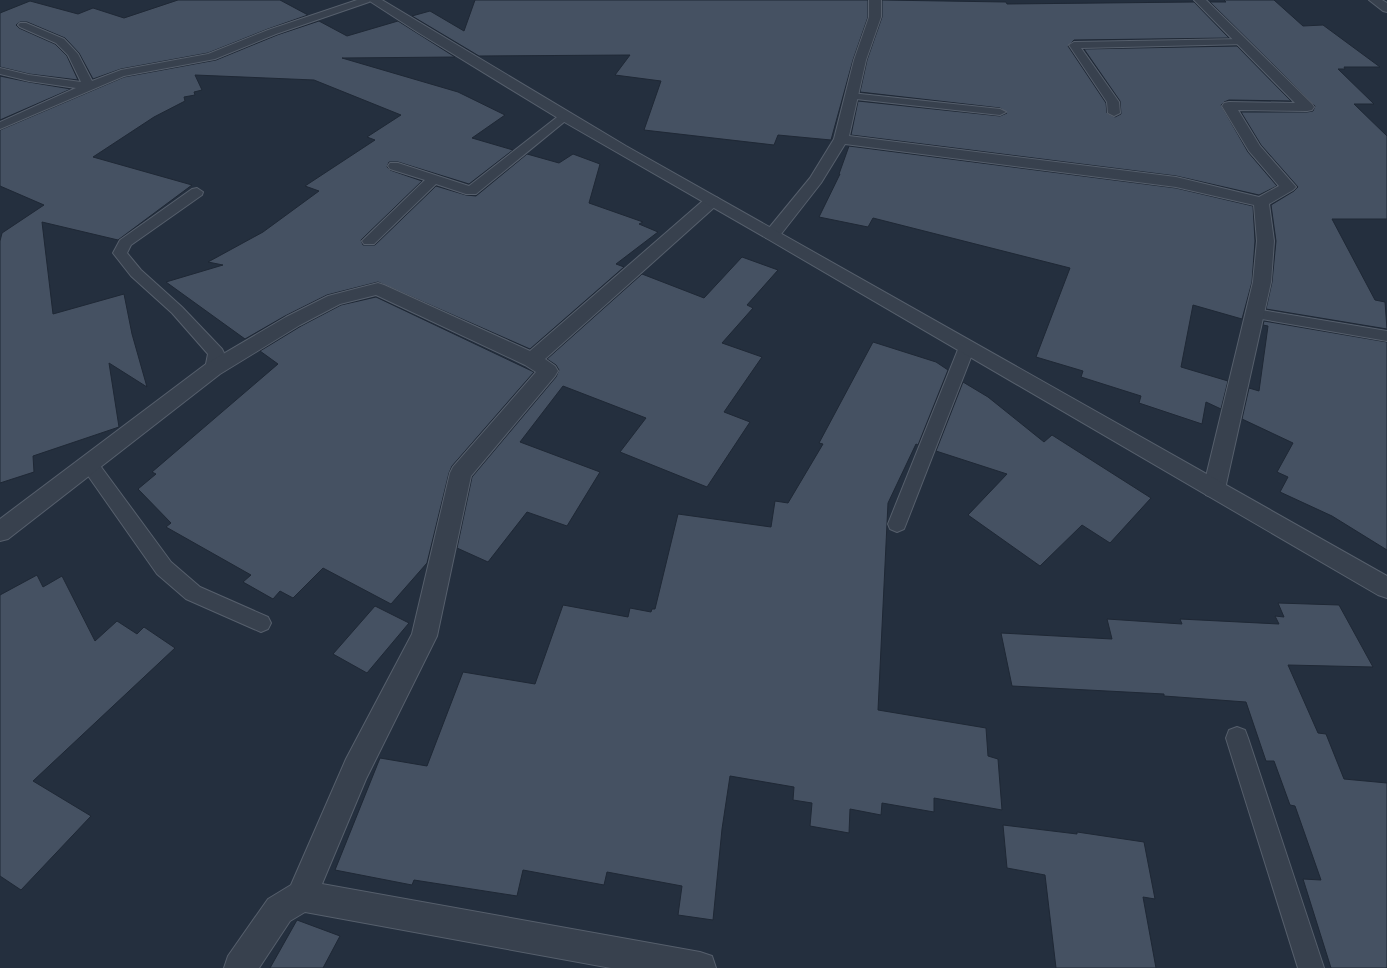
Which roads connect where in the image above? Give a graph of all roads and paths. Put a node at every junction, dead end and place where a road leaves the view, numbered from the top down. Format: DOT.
graph roads {
  1 [pos="366,0"];
  2 [pos="374,0"];
  3 [pos="875,0"];
  4 [pos="1200,0"];
  5 [pos="1376,0"];
  6 [pos="1387,9"];
  7 [pos="23,26"];
  8 [pos="1242,42"];
  9 [pos="0,71"];
  10 [pos="89,86"];
  11 [pos="851,96"];
  12 [pos="1000,112"];
  13 [pos="1114,113"];
  14 [pos="565,116"];
  15 [pos="0,126"];
  16 [pos="841,139"];
  17 [pos="394,166"];
  18 [pos="434,179"];
  19 [pos="197,192"];
  20 [pos="712,201"];
  21 [pos="1261,202"];
  22 [pos="772,234"];
  23 [pos="369,241"];
  24 [pos="1255,314"];
  25 [pos="1387,336"];
  26 [pos="967,347"];
  27 [pos="532,360"];
  28 [pos="213,369"];
  29 [pos="90,464"];
  30 [pos="1214,489"];
  31 [pos="896,524"];
  32 [pos="0,532"];
  33 [pos="1387,588"];
  34 [pos="260,624"];
  35 [pos="1237,738"];
  36 [pos="302,896"];
  37 [pos="240,968"];
  38 [pos="700,968"];
  39 [pos="1310,968"];
  1 -- 10 [label="lane"];
  2 -- 14 [label="street"];
  3 -- 11 [label="street"];
  4 -- 8 [label="street"];
  5 -- 6 [label="street"];
  7 -- 10 [label="lane"];
  8 -- 13 [label="lane"];
  8 -- 21 [label="street"];
  9 -- 10 [label="lane"];
  10 -- 15 [label="lane"];
  11 -- 12 [label="lane"];
  11 -- 16 [label="street"];
  14 -- 18 [label="lane"];
  14 -- 20 [label="street"];
  16 -- 21 [label="street"];
  16 -- 22 [label="street"];
  17 -- 18 [label="lane"];
  18 -- 23 [label="lane"];
  19 -- 28 [label="lane"];
  20 -- 22 [label="street"];
  20 -- 27 [label="street"];
  21 -- 24 [label="street"];
  22 -- 26 [label="street"];
  24 -- 25 [label="lane"];
  24 -- 30 [label="street"];
  26 -- 30 [label="street"];
  26 -- 31 [label="lane"];
  27 -- 28 [label="street"];
  27 -- 36 [label="street"];
  28 -- 29 [label="street"];
  29 -- 32 [label="street"];
  29 -- 34 [label="lane"];
  30 -- 33 [label="street"];
  35 -- 39 [label="lane"];
  36 -- 37 [label="street"];
  36 -- 38 [label="street"];
}
